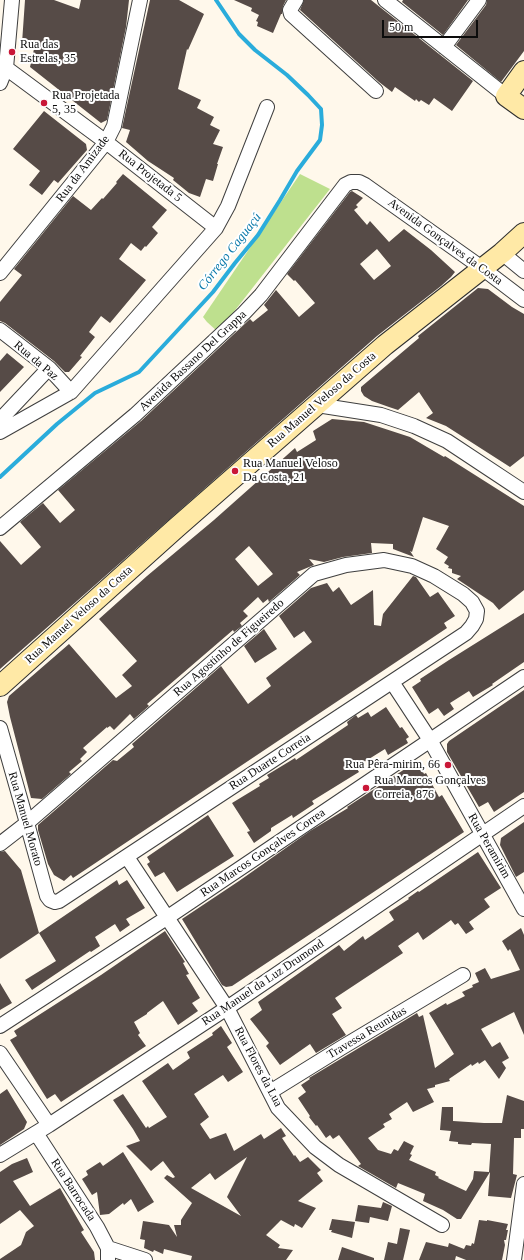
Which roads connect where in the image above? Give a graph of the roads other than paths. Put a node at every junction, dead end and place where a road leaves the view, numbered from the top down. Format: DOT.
graph roads {
  1 [pos="12,0"];
  2 [pos="140,0"];
  3 [pos="296,0"];
  4 [pos="479,0"];
  5 [pos="390,1"];
  6 [pos="444,47"];
  7 [pos="6,68"];
  8 [pos="524,71"];
  9 [pos="0,83"];
  10 [pos="376,91"];
  11 [pos="506,96"];
  12 [pos="267,107"];
  13 [pos="524,109"];
  14 [pos="106,142"];
  15 [pos="365,185"];
  16 [pos="216,228"];
  17 [pos="524,233"];
  18 [pos="502,253"];
  19 [pos="482,268"];
  20 [pos="524,271"];
  21 [pos="0,273"];
  22 [pos="524,300"];
  23 [pos="0,330"];
  24 [pos="49,368"];
  25 [pos="71,392"];
  26 [pos="317,405"];
  27 [pos="0,420"];
  28 [pos="0,432"];
  29 [pos="524,492"];
  30 [pos="0,528"];
  31 [pos="476,619"];
  32 [pos="524,677"];
  33 [pos="392,682"];
  34 [pos="0,686"];
  35 [pos="0,728"];
  36 [pos="430,740"];
  37 [pos="524,806"];
  38 [pos="27,823"];
  39 [pos="482,834"];
  40 [pos="0,844"];
  41 [pos="127,857"];
  42 [pos="59,901"];
  43 [pos="524,909"];
  44 [pos="168,917"];
  45 [pos="464,975"];
  46 [pos="227,1008"];
  47 [pos="0,1026"];
  48 [pos="0,1053"];
  49 [pos="270,1092"];
  50 [pos="49,1125"];
  51 [pos="36,1133"];
  52 [pos="0,1156"];
  53 [pos="524,1184"];
  54 [pos="442,1225"];
  55 [pos="108,1254"];
  56 [pos="145,1260"];
  57 [pos="514,1260"];
  1 -- 7 [label="street"];
  2 -- 14 [label="street, Rua da Amizade"];
  3 -- 10 [label="street"];
  4 -- 6 [label="street"];
  5 -- 6 [label="street"];
  6 -- 11 [label="street"];
  7 -- 9 [label="street"];
  7 -- 14 [label="street, Rua Projetada 5"];
  8 -- 11 [label="main road"];
  11 -- 13 [label="main road"];
  12 -- 16 [label="street"];
  14 -- 16 [label="street, Rua Projetada 5"];
  14 -- 21 [label="street, Rua da Amizade"];
  15 -- 19 [label="street, Avenida Gonçalves da Costa"];
  15 -- 30 [label="street, Avenida Bassano Del Grappa"];
  16 -- 25 [label="street"];
  17 -- 18 [label="main road, Rua Manuel Veloso da Costa"];
  18 -- 19 [label="main road, Rua Manuel Veloso da Costa"];
  18 -- 20 [label="street, Avenida Gonçalves da Costa"];
  19 -- 22 [label="street, Avenida Gonçalves da Costa"];
  19 -- 26 [label="main road, Rua Manuel Veloso da Costa"];
  23 -- 24 [label="street, Rua da Paz"];
  24 -- 25 [label="street, Rua da Paz"];
  24 -- 27 [label="street"];
  25 -- 28 [label="street"];
  26 -- 29 [label="street"];
  26 -- 34 [label="main road, Rua Manuel Veloso da Costa"];
  31 -- 33 [label="street, Rua Duarte Correia"];
  31 -- 38 [label="street, Rua Agostinho de Figueiredo"];
  32 -- 36 [label="street, Rua Marcos Gonçalves Correa"];
  33 -- 36 [label="street, Rua Peramirim"];
  33 -- 41 [label="street, Rua Duarte Correia"];
  35 -- 38 [label="street, Rua Manuel Morato"];
  36 -- 39 [label="street, Rua Peramirim"];
  36 -- 44 [label="street, Rua Marcos Gonçalves Correa"];
  37 -- 39 [label="street, Rua Manuel da Luz Drumond"];
  38 -- 40 [label="street, Rua Agostinho de Figueiredo"];
  38 -- 42 [label="street, Rua Manuel Morato"];
  39 -- 43 [label="street, Rua Peramirim"];
  39 -- 46 [label="street, Rua Manuel da Luz Drumond"];
  41 -- 42 [label="street, Rua Duarte Correia"];
  41 -- 44 [label="street, Rua Flores da Lua"];
  44 -- 46 [label="street, Rua Flores da Lua"];
  44 -- 47 [label="street, Rua Marcos Gonçalves Correa"];
  45 -- 49 [label="street, Travessa Reunidas"];
  46 -- 49 [label="street, Rua Flores da Lua"];
  46 -- 50 [label="street, Rua Manuel da Luz Drumond"];
  48 -- 50 [label="street"];
  49 -- 54 [label="street, Rua Flores da Lua"];
  50 -- 51 [label="street, Rua Manuel da Luz Drumond"];
  51 -- 52 [label="street, Rua Manuel da Luz Drumond"];
  51 -- 55 [label="street, Rua Barrocada"];
  53 -- 57 [label="street"];
  55 -- 56 [label="street"];
}
